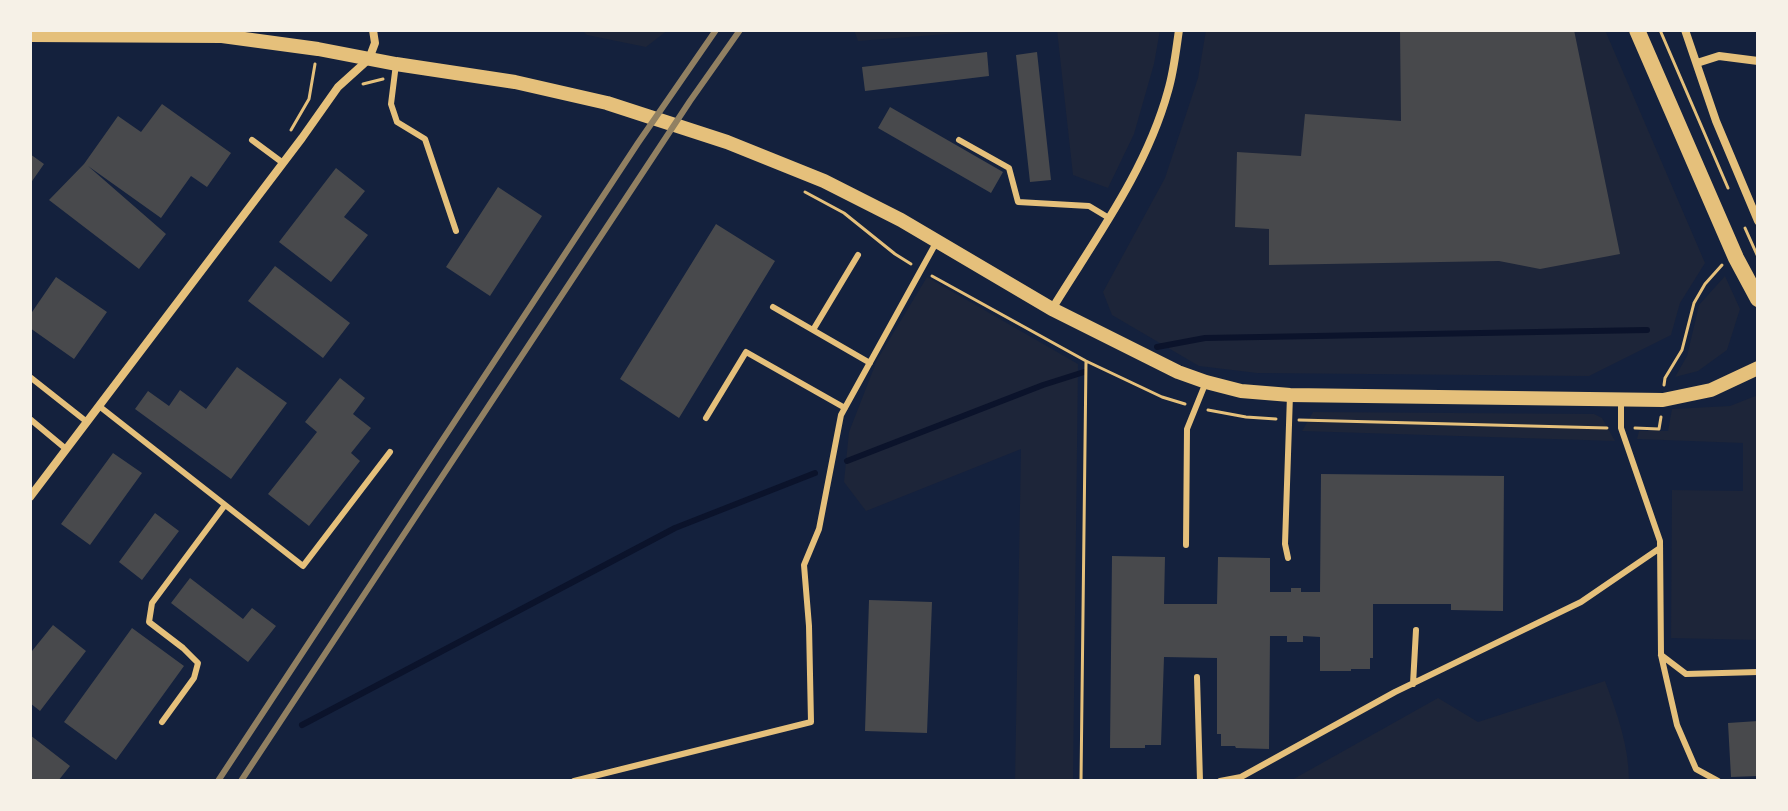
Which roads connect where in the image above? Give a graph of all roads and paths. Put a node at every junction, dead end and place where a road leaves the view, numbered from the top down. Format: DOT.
graph roads {
  1 [pos="373,30"];
  2 [pos="1179,30"];
  3 [pos="1637,30"];
  4 [pos="1660,30"];
  5 [pos="1685,30"];
  6 [pos="30,35"];
  7 [pos="318,49"];
  8 [pos="369,59"];
  9 [pos="1758,61"];
  10 [pos="1697,63"];
  11 [pos="396,64"];
  12 [pos="394,81"];
  13 [pos="359,87"];
  14 [pos="302,138"];
  15 [pos="252,140"];
  16 [pos="959,140"];
  17 [pos="283,163"];
  18 [pos="1729,190"];
  19 [pos="803,191"];
  20 [pos="1109,218"];
  21 [pos="1741,219"];
  22 [pos="1758,221"];
  23 [pos="456,231"];
  24 [pos="937,241"];
  25 [pos="1754,248"];
  26 [pos="858,255"];
  27 [pos="1758,257"];
  28 [pos="1736,258"];
  29 [pos="920,269"];
  30 [pos="1758,299"];
  31 [pos="773,307"];
  32 [pos="1052,309"];
  33 [pos="813,330"];
  34 [pos="1086,361"];
  35 [pos="870,363"];
  36 [pos="1758,368"];
  37 [pos="30,377"];
  38 [pos="1206,382"];
  39 [pos="1290,395"];
  40 [pos="1621,399"];
  41 [pos="1663,400"];
  42 [pos="99,406"];
  43 [pos="1195,407"];
  44 [pos="845,408"];
  45 [pos="706,418"];
  46 [pos="30,419"];
  47 [pos="1289,420"];
  48 [pos="87,422"];
  49 [pos="37,425"];
  50 [pos="1621,428"];
  51 [pos="30,434"];
  52 [pos="66,449"];
  53 [pos="390,452"];
  54 [pos="30,497"];
  55 [pos="225,505"];
  56 [pos="1186,545"];
  57 [pos="1660,548"];
  58 [pos="1288,558"];
  59 [pos="1416,630"];
  60 [pos="1661,655"];
  61 [pos="1758,672"];
  62 [pos="1197,677"];
  63 [pos="1413,684"];
  64 [pos="162,722"];
  65 [pos="574,781"];
  66 [pos="1081,781"];
  67 [pos="1200,781"];
  68 [pos="1220,781"];
  69 [pos="1718,781"];
  1 -- 8 [label="street"];
  2 -- 20 [label="street"];
  3 -- 28 [label="main road"];
  4 -- 18 [label="path"];
  5 -- 10 [label="street"];
  6 -- 7 [label="street"];
  7 -- 8 [label="street"];
  7 -- 14 [label="path"];
  8 -- 11 [label="street"];
  8 -- 14 [label="street"];
  9 -- 10 [label="street"];
  10 -- 22 [label="street"];
  11 -- 12 [label="lane"];
  11 -- 24 [label="street"];
  12 -- 13 [label="path"];
  12 -- 23 [label="lane"];
  14 -- 17 [label="street"];
  15 -- 17 [label="lane"];
  16 -- 20 [label="lane"];
  17 -- 42 [label="street"];
  19 -- 29 [label="path"];
  20 -- 32 [label="street"];
  21 -- 25 [label="path"];
  24 -- 29 [label="lane"];
  24 -- 32 [label="street"];
  25 -- 27 [label="path"];
  25 -- 28 [label="path"];
  26 -- 33 [label="lane"];
  28 -- 30 [label="main road"];
  28 -- 41 [label="path"];
  29 -- 34 [label="path"];
  29 -- 35 [label="lane"];
  31 -- 33 [label="lane"];
  32 -- 38 [label="street"];
  33 -- 35 [label="lane"];
  34 -- 43 [label="path"];
  34 -- 66 [label="path"];
  35 -- 44 [label="lane"];
  36 -- 41 [label="street"];
  37 -- 48 [label="lane"];
  38 -- 39 [label="street"];
  38 -- 43 [label="lane"];
  39 -- 40 [label="street"];
  39 -- 47 [label="lane"];
  40 -- 41 [label="street"];
  40 -- 50 [label="lane"];
  41 -- 50 [label="path"];
  42 -- 48 [label="street"];
  42 -- 55 [label="lane"];
  43 -- 47 [label="path"];
  43 -- 56 [label="lane"];
  44 -- 45 [label="lane"];
  44 -- 65 [label="lane"];
  46 -- 49 [label="lane"];
  47 -- 50 [label="path"];
  47 -- 58 [label="lane"];
  48 -- 52 [label="street"];
  49 -- 51 [label="lane"];
  49 -- 52 [label="lane"];
  50 -- 57 [label="lane"];
  52 -- 54 [label="street"];
  53 -- 55 [label="lane"];
  55 -- 64 [label="lane"];
  57 -- 60 [label="lane"];
  57 -- 63 [label="lane"];
  59 -- 63 [label="lane"];
  60 -- 61 [label="lane"];
  60 -- 69 [label="lane"];
  62 -- 67 [label="lane"];
  63 -- 68 [label="lane"];
}
